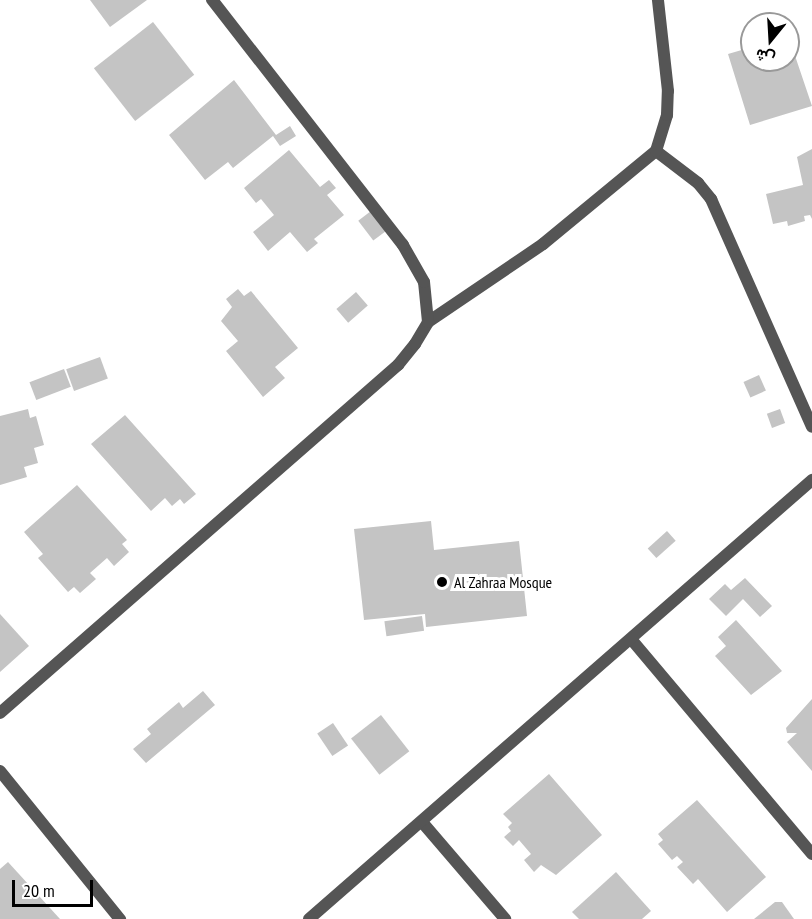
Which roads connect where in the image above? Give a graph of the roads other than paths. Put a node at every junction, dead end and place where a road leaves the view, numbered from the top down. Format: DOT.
graph roads {
  1 [pos="212,0"];
  2 [pos="658,0"];
  3 [pos="656,151"];
  4 [pos="428,322"];
  5 [pos="812,427"];
  6 [pos="812,480"];
  7 [pos="631,639"];
  8 [pos="0,712"];
  9 [pos="0,771"];
  10 [pos="422,822"];
  11 [pos="812,854"];
  12 [pos="120,919"];
  13 [pos="309,919"];
  14 [pos="505,919"];
  1 -- 4 [label="street"];
  2 -- 3 [label="street"];
  3 -- 4 [label="street"];
  3 -- 5 [label="street"];
  4 -- 8 [label="street"];
  6 -- 7 [label="street"];
  7 -- 10 [label="street"];
  7 -- 11 [label="street"];
  9 -- 12 [label="street"];
  10 -- 13 [label="street"];
  10 -- 14 [label="street"];
}
